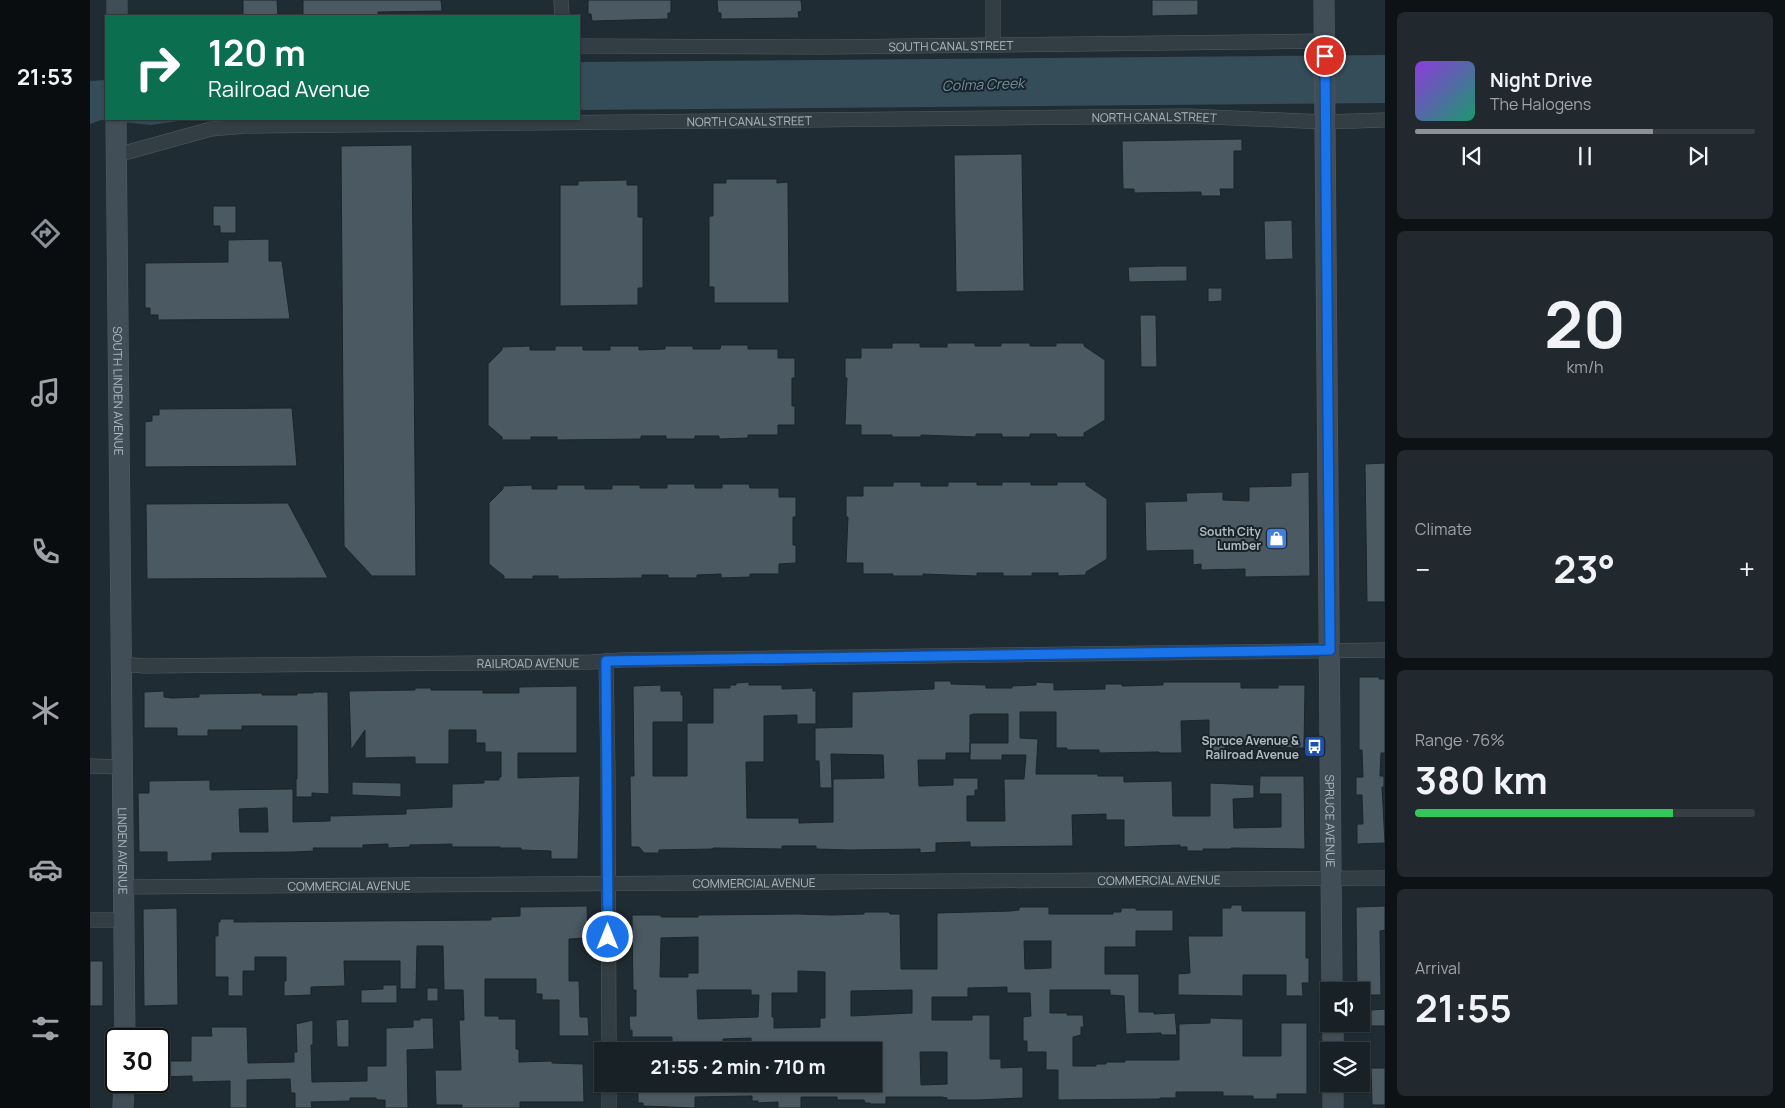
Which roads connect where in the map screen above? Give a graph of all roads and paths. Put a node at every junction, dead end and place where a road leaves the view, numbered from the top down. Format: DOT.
graph roads {
  1 [pos="116,0"];
  2 [pos="561,0"];
  3 [pos="993,0"];
  4 [pos="1324,0"];
  5 [pos="117,15"];
  6 [pos="562,15"];
  7 [pos="993,44"];
  8 [pos="580,46"];
  9 [pos="1325,48"];
  10 [pos="1325,113"];
  11 [pos="1385,120"];
  12 [pos="116,126"];
  13 [pos="117,155"];
  14 [pos="1330,650"];
  15 [pos="1385,650"];
  16 [pos="606,661"];
  17 [pos="122,664"];
  18 [pos="90,766"];
  19 [pos="122,767"];
  20 [pos="1385,878"];
  21 [pos="1331,879"];
  22 [pos="609,884"];
  23 [pos="123,887"];
  24 [pos="90,920"];
  25 [pos="124,920"];
  26 [pos="1332,982"];
  27 [pos="125,1028"];
  28 [pos="608,1042"];
  29 [pos="609,1092"];
  30 [pos="1333,1092"];
  31 [pos="124,1093"];
  32 [pos="123,1108"];
  33 [pos="609,1108"];
  34 [pos="1333,1108"];
  1 -- 5 [label="main road"];
  2 -- 6 [label="street"];
  3 -- 7 [label="street"];
  4 -- 9 [label="main road, SPRUCE AVENUE"];
  7 -- 8 [label="street, SOUTH CANAL STREET"];
  7 -- 9 [label="street, SOUTH CANAL STREET"];
  9 -- 10 [label="main road, SPRUCE AVENUE"];
  10 -- 11 [label="street, NORTH CANAL STREET"];
  10 -- 13 [label="street, NORTH CANAL STREET"];
  10 -- 14 [label="main road, SPRUCE AVENUE"];
  12 -- 13 [label="main road, SOUTH LINDEN AVENUE"];
  13 -- 17 [label="main road, SOUTH LINDEN AVENUE"];
  14 -- 15 [label="street, RAILROAD AVENUE"];
  14 -- 16 [label="street, RAILROAD AVENUE"];
  14 -- 21 [label="main road, SPRUCE AVENUE"];
  16 -- 17 [label="street, RAILROAD AVENUE"];
  16 -- 22 [label="street"];
  17 -- 19 [label="main road, LINDEN AVENUE"];
  18 -- 19 [label="street"];
  19 -- 23 [label="main road, LINDEN AVENUE"];
  20 -- 21 [label="street, COMMERCIAL AVENUE"];
  21 -- 22 [label="street, COMMERCIAL AVENUE"];
  21 -- 26 [label="main road, SPRUCE AVENUE"];
  22 -- 23 [label="street, COMMERCIAL AVENUE"];
  22 -- 28 [label="street"];
  23 -- 25 [label="main road, LINDEN AVENUE"];
  24 -- 25 [label="street"];
  25 -- 27 [label="main road, LINDEN AVENUE"];
  29 -- 33 [label="street"];
  30 -- 34 [label="main road"];
  31 -- 32 [label="main road"];
}
